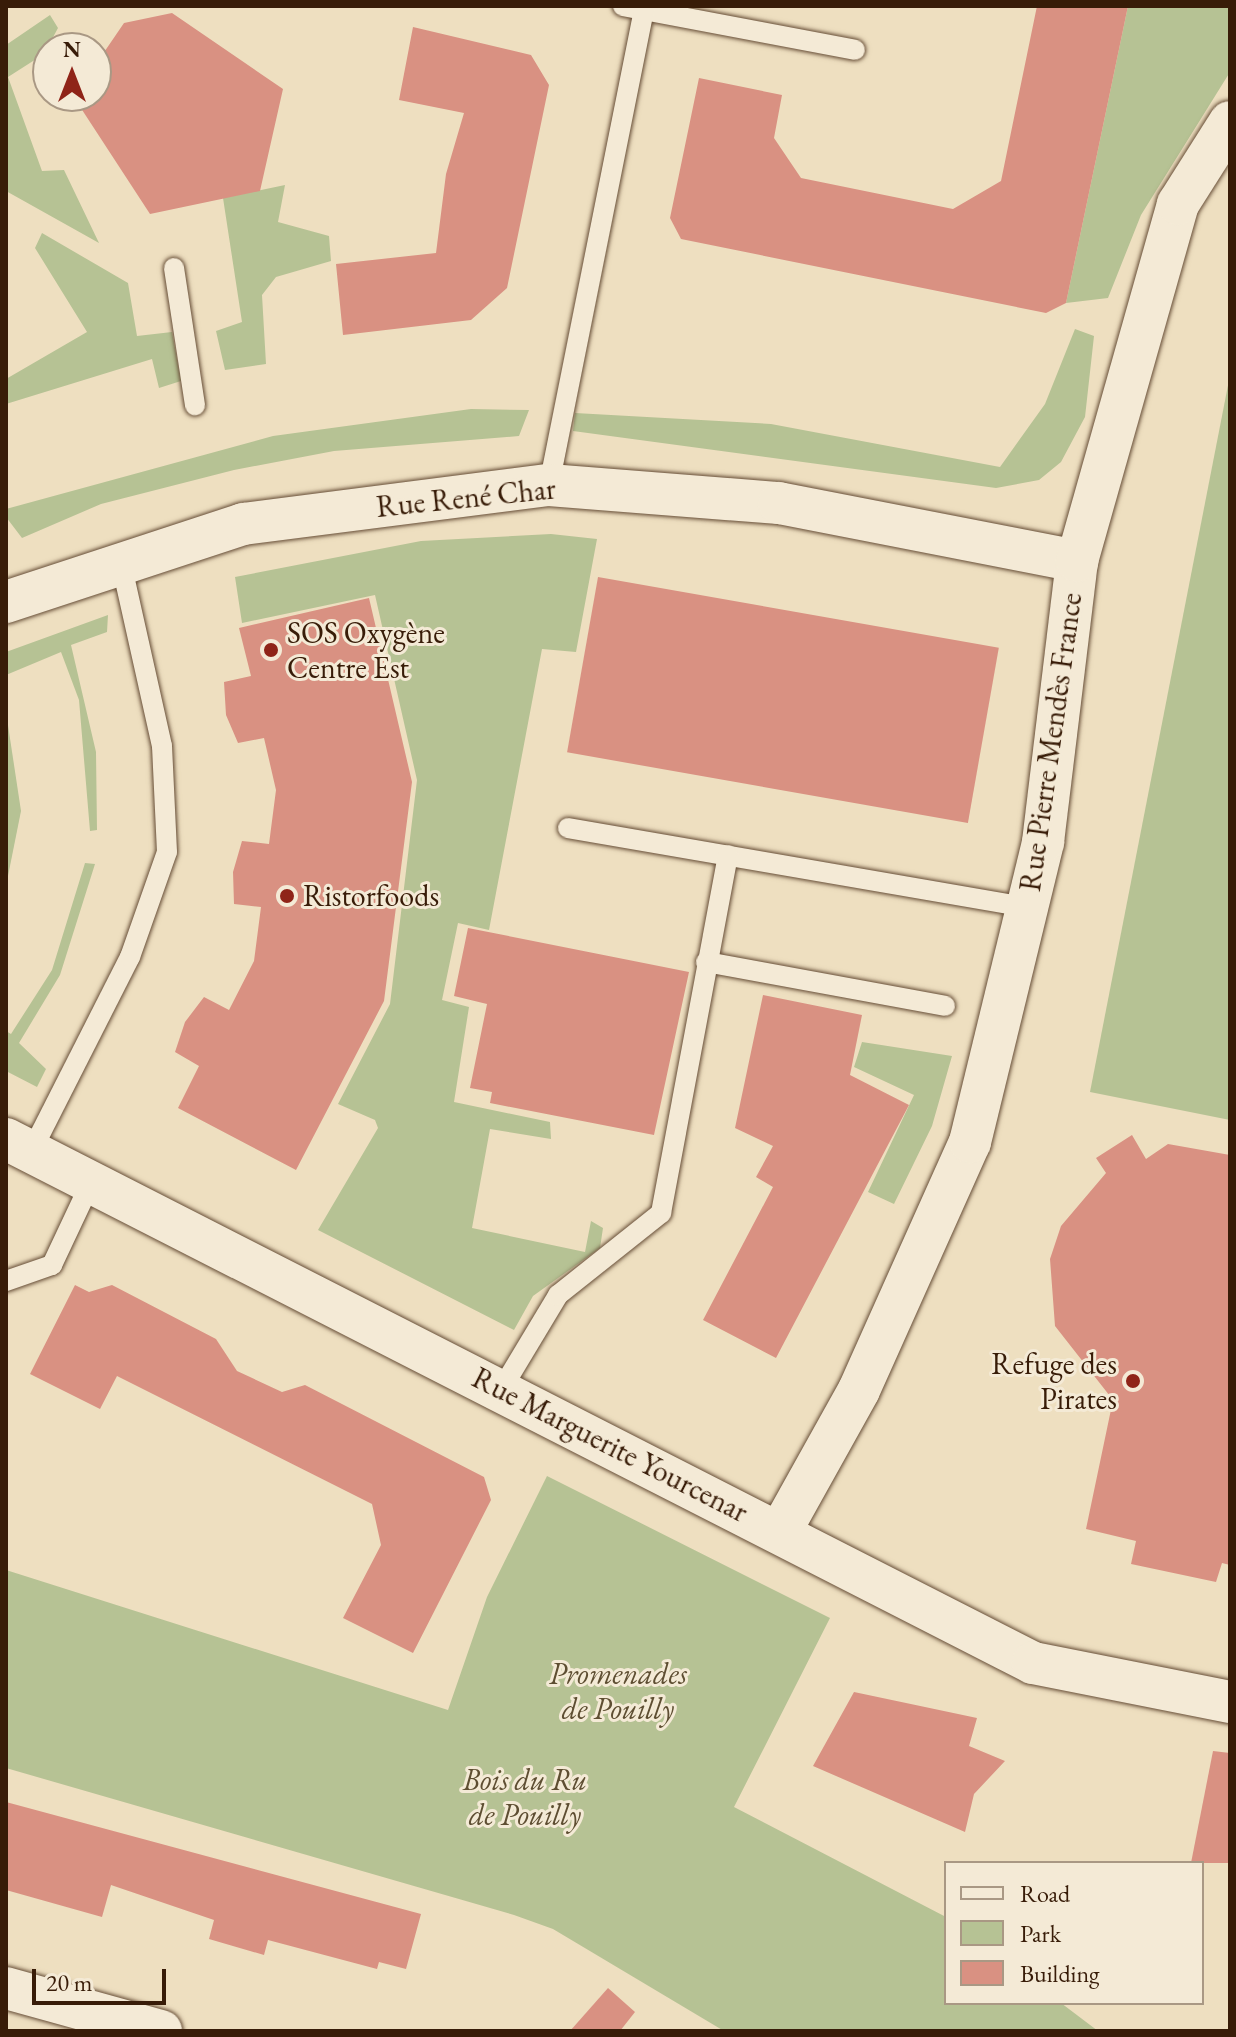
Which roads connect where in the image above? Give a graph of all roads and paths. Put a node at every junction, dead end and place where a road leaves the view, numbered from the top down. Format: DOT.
graph roads {
  1 [pos="623,6"];
  2 [pos="644,8"];
  3 [pos="855,50"];
  4 [pos="1230,122"];
  5 [pos="174,268"];
  6 [pos="195,405"];
  7 [pos="549,485"];
  8 [pos="1077,561"];
  9 [pos="121,563"];
  10 [pos="10,592"];
  11 [pos="568,828"];
  12 [pos="728,855"];
  13 [pos="1027,907"];
  14 [pos="706,962"];
  15 [pos="945,1006"];
  16 [pos="19,1145"];
  17 [pos="91,1182"];
  18 [pos="6,1281"];
  19 [pos="501,1390"];
  20 [pos="780,1532"];
  21 [pos="1230,1702"];
  22 [pos="6,1988"];
  23 [pos="161,2031"];
  1 -- 2 [label="lane"];
  2 -- 3 [label="lane"];
  2 -- 7 [label="lane"];
  4 -- 8 [label="street, Rue Pierre Mendès France"];
  5 -- 6 [label="lane"];
  7 -- 8 [label="street, Rue René Char"];
  7 -- 9 [label="street, Rue René Char"];
  8 -- 13 [label="street, Rue Pierre Mendès France"];
  9 -- 10 [label="street, Rue René Char"];
  9 -- 16 [label="lane"];
  11 -- 12 [label="lane"];
  12 -- 13 [label="lane"];
  12 -- 14 [label="lane"];
  13 -- 20 [label="street, Rue Pierre Mendès France"];
  14 -- 15 [label="lane"];
  14 -- 19 [label="lane"];
  16 -- 17 [label="street, Rue Marguerite Yourcenar"];
  17 -- 18 [label="lane"];
  17 -- 19 [label="street, Rue Marguerite Yourcenar"];
  19 -- 20 [label="street, Rue Marguerite Yourcenar"];
  20 -- 21 [label="street, Rue Marguerite Yourcenar"];
  22 -- 23 [label="street"];
}
